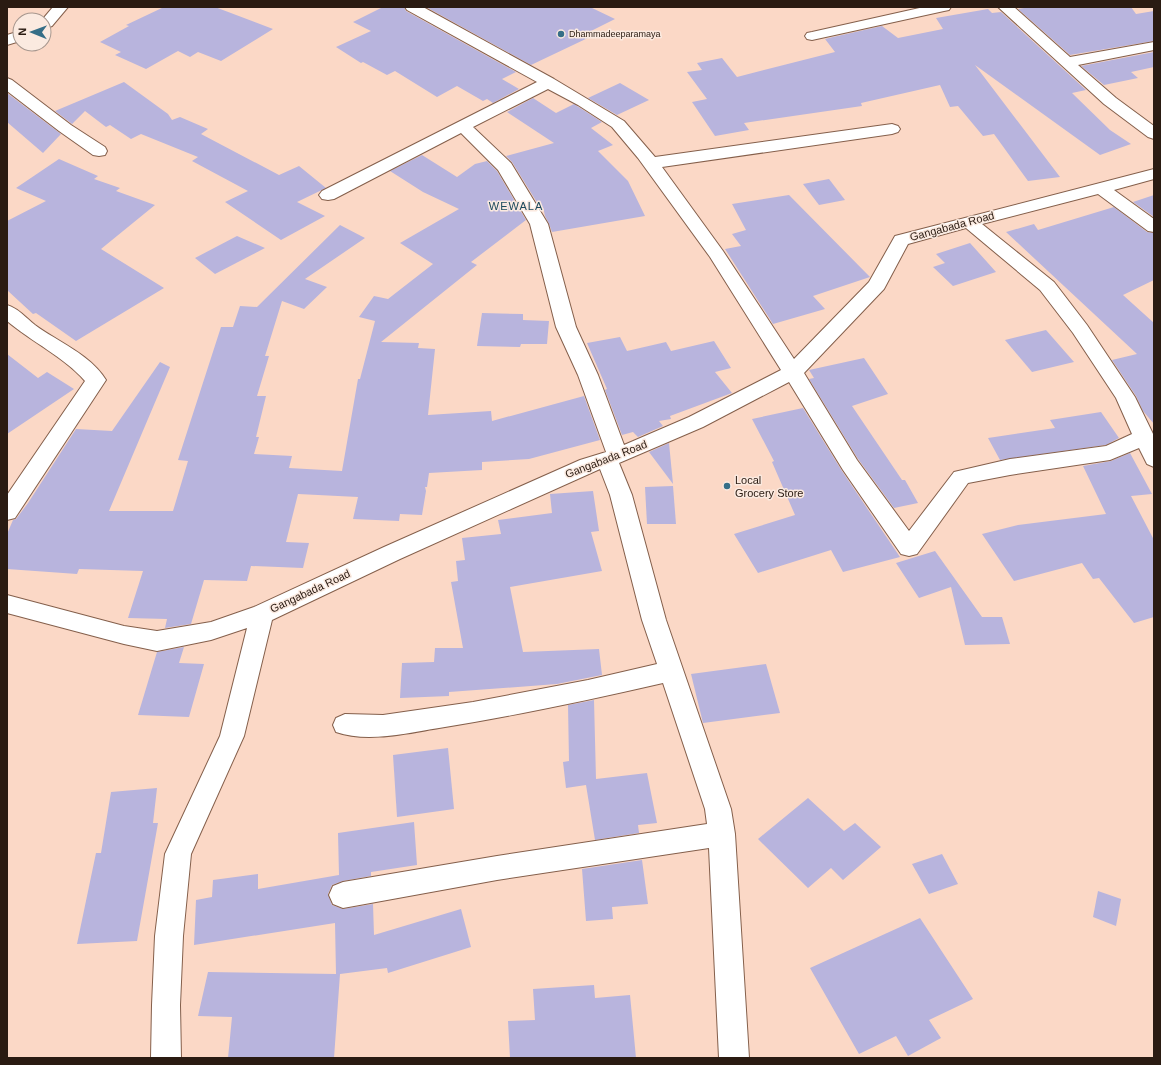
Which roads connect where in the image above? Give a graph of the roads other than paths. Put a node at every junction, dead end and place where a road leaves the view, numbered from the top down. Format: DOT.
graph roads {
  1 [pos="61,7"];
  2 [pos="412,7"];
  3 [pos="944,7"];
  4 [pos="1009,8"];
  5 [pos="52,18"];
  6 [pos="812,36"];
  7 [pos="1154,46"];
  8 [pos="1068,62"];
  9 [pos="7,82"];
  10 [pos="549,82"];
  11 [pos="464,127"];
  12 [pos="892,129"];
  13 [pos="1154,134"];
  14 [pos="98,151"];
  15 [pos="651,163"];
  16 [pos="1154,174"];
  17 [pos="1101,188"];
  18 [pos="328,195"];
  19 [pos="969,222"];
  20 [pos="1154,227"];
  21 [pos="7,311"];
  22 [pos="793,372"];
  23 [pos="1144,437"];
  24 [pos="612,458"];
  25 [pos="1154,459"];
  26 [pos="7,512"];
  27 [pos="7,604"];
  28 [pos="262,614"];
  29 [pos="671,671"];
  30 [pos="345,725"];
  31 [pos="722,834"];
  32 [pos="343,895"];
  33 [pos="166,1058"];
  34 [pos="734,1058"];
  1 -- 5 [label="street"];
  2 -- 10 [label="street"];
  3 -- 6 [label="street"];
  4 -- 8 [label="street"];
  7 -- 8 [label="street"];
  8 -- 13 [label="street"];
  9 -- 14 [label="street"];
  10 -- 11 [label="street"];
  10 -- 15 [label="street"];
  11 -- 18 [label="street"];
  11 -- 24 [label="street"];
  12 -- 15 [label="street"];
  15 -- 22 [label="street"];
  16 -- 17 [label="street, Gangabada Road"];
  17 -- 19 [label="street, Gangabada Road"];
  17 -- 20 [label="street"];
  19 -- 22 [label="street, Gangabada Road"];
  19 -- 23 [label="street"];
  21 -- 26 [label="street"];
  22 -- 23 [label="street"];
  22 -- 24 [label="street, Gangabada Road"];
  23 -- 25 [label="street"];
  24 -- 28 [label="street, Gangabada Road"];
  24 -- 29 [label="street"];
  27 -- 28 [label="street, Gangabada Road"];
  28 -- 33 [label="street"];
  29 -- 30 [label="street"];
  29 -- 31 [label="street"];
  31 -- 32 [label="street"];
  31 -- 34 [label="street"];
}
